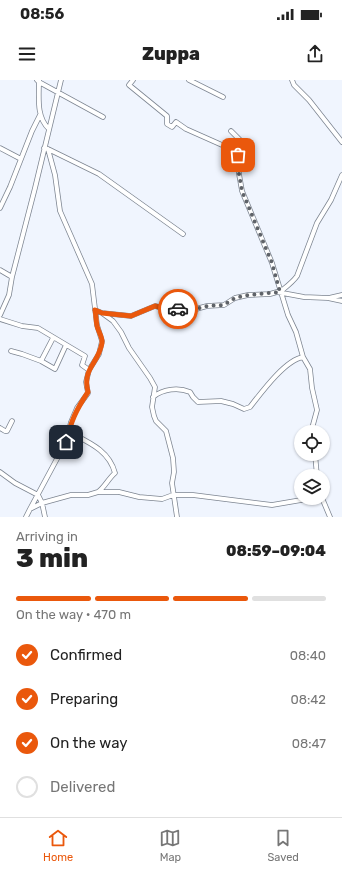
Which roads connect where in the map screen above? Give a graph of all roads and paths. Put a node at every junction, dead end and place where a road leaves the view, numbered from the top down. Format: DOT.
graph roads {
  1 [pos="61,80"];
  2 [pos="133,80"];
  3 [pos="189,80"];
  4 [pos="292,80"];
  5 [pos="39,81"];
  6 [pos="57,91"];
  7 [pos="223,97"];
  8 [pos="40,115"];
  9 [pos="103,117"];
  10 [pos="49,129"];
  11 [pos="231,131"];
  12 [pos="342,142"];
  13 [pos="222,144"];
  14 [pos="0,148"];
  15 [pos="46,148"];
  16 [pos="21,159"];
  17 [pos="342,175"];
  18 [pos="0,208"];
  19 [pos="183,234"];
  20 [pos="0,270"];
  21 [pos="12,277"];
  22 [pos="280,292"];
  23 [pos="342,295"];
  24 [pos="328,298"];
  25 [pos="342,301"];
  26 [pos="95,310"];
  27 [pos="102,313"];
  28 [pos="0,315"];
  29 [pos="0,319"];
  30 [pos="53,338"];
  31 [pos="66,345"];
  32 [pos="11,351"];
  33 [pos="303,357"];
  34 [pos="41,361"];
  35 [pos="89,370"];
  36 [pos="153,397"];
  37 [pos="12,421"];
  38 [pos="313,425"];
  39 [pos="0,428"];
  40 [pos="68,432"];
  41 [pos="0,472"];
  42 [pos="98,492"];
  43 [pos="38,495"];
  44 [pos="173,495"];
  45 [pos="294,501"];
  46 [pos="42,503"];
  47 [pos="325,505"];
  48 [pos="30,509"];
  49 [pos="26,517"];
  50 [pos="45,517"];
  51 [pos="177,517"];
  52 [pos="330,517"];
  1 -- 6 [label="street"];
  2 -- 13 [label="street"];
  3 -- 7 [label="street"];
  4 -- 12 [label="street"];
  5 -- 6 [label="street"];
  5 -- 8 [label="street"];
  6 -- 9 [label="street"];
  6 -- 10 [label="street"];
  8 -- 10 [label="street"];
  8 -- 16 [label="street"];
  10 -- 15 [label="street"];
  11 -- 22 [label="street"];
  14 -- 16 [label="street"];
  15 -- 19 [label="street"];
  15 -- 21 [label="street"];
  15 -- 26 [label="street"];
  16 -- 18 [label="street"];
  17 -- 22 [label="street"];
  20 -- 21 [label="street"];
  21 -- 28 [label="street"];
  22 -- 24 [label="street"];
  22 -- 27 [label="street"];
  22 -- 33 [label="street"];
  23 -- 24 [label="street"];
  24 -- 25 [label="street"];
  26 -- 27 [label="street"];
  26 -- 35 [label="street"];
  27 -- 36 [label="street"];
  29 -- 30 [label="street"];
  30 -- 31 [label="street"];
  30 -- 34 [label="street"];
  31 -- 34 [label="street"];
  31 -- 35 [label="street"];
  32 -- 34 [label="street"];
  33 -- 36 [label="street"];
  33 -- 38 [label="street"];
  35 -- 40 [label="street"];
  36 -- 44 [label="street"];
  37 -- 39 [label="street"];
  40 -- 42 [label="street"];
  40 -- 43 [label="street"];
  41 -- 43 [label="street"];
  42 -- 44 [label="street"];
  42 -- 46 [label="street"];
  43 -- 46 [label="street"];
  43 -- 48 [label="street"];
  44 -- 45 [label="street"];
  44 -- 51 [label="street"];
  46 -- 48 [label="street"];
  46 -- 50 [label="street"];
  47 -- 52 [label="street"];
  48 -- 49 [label="street"];
}
